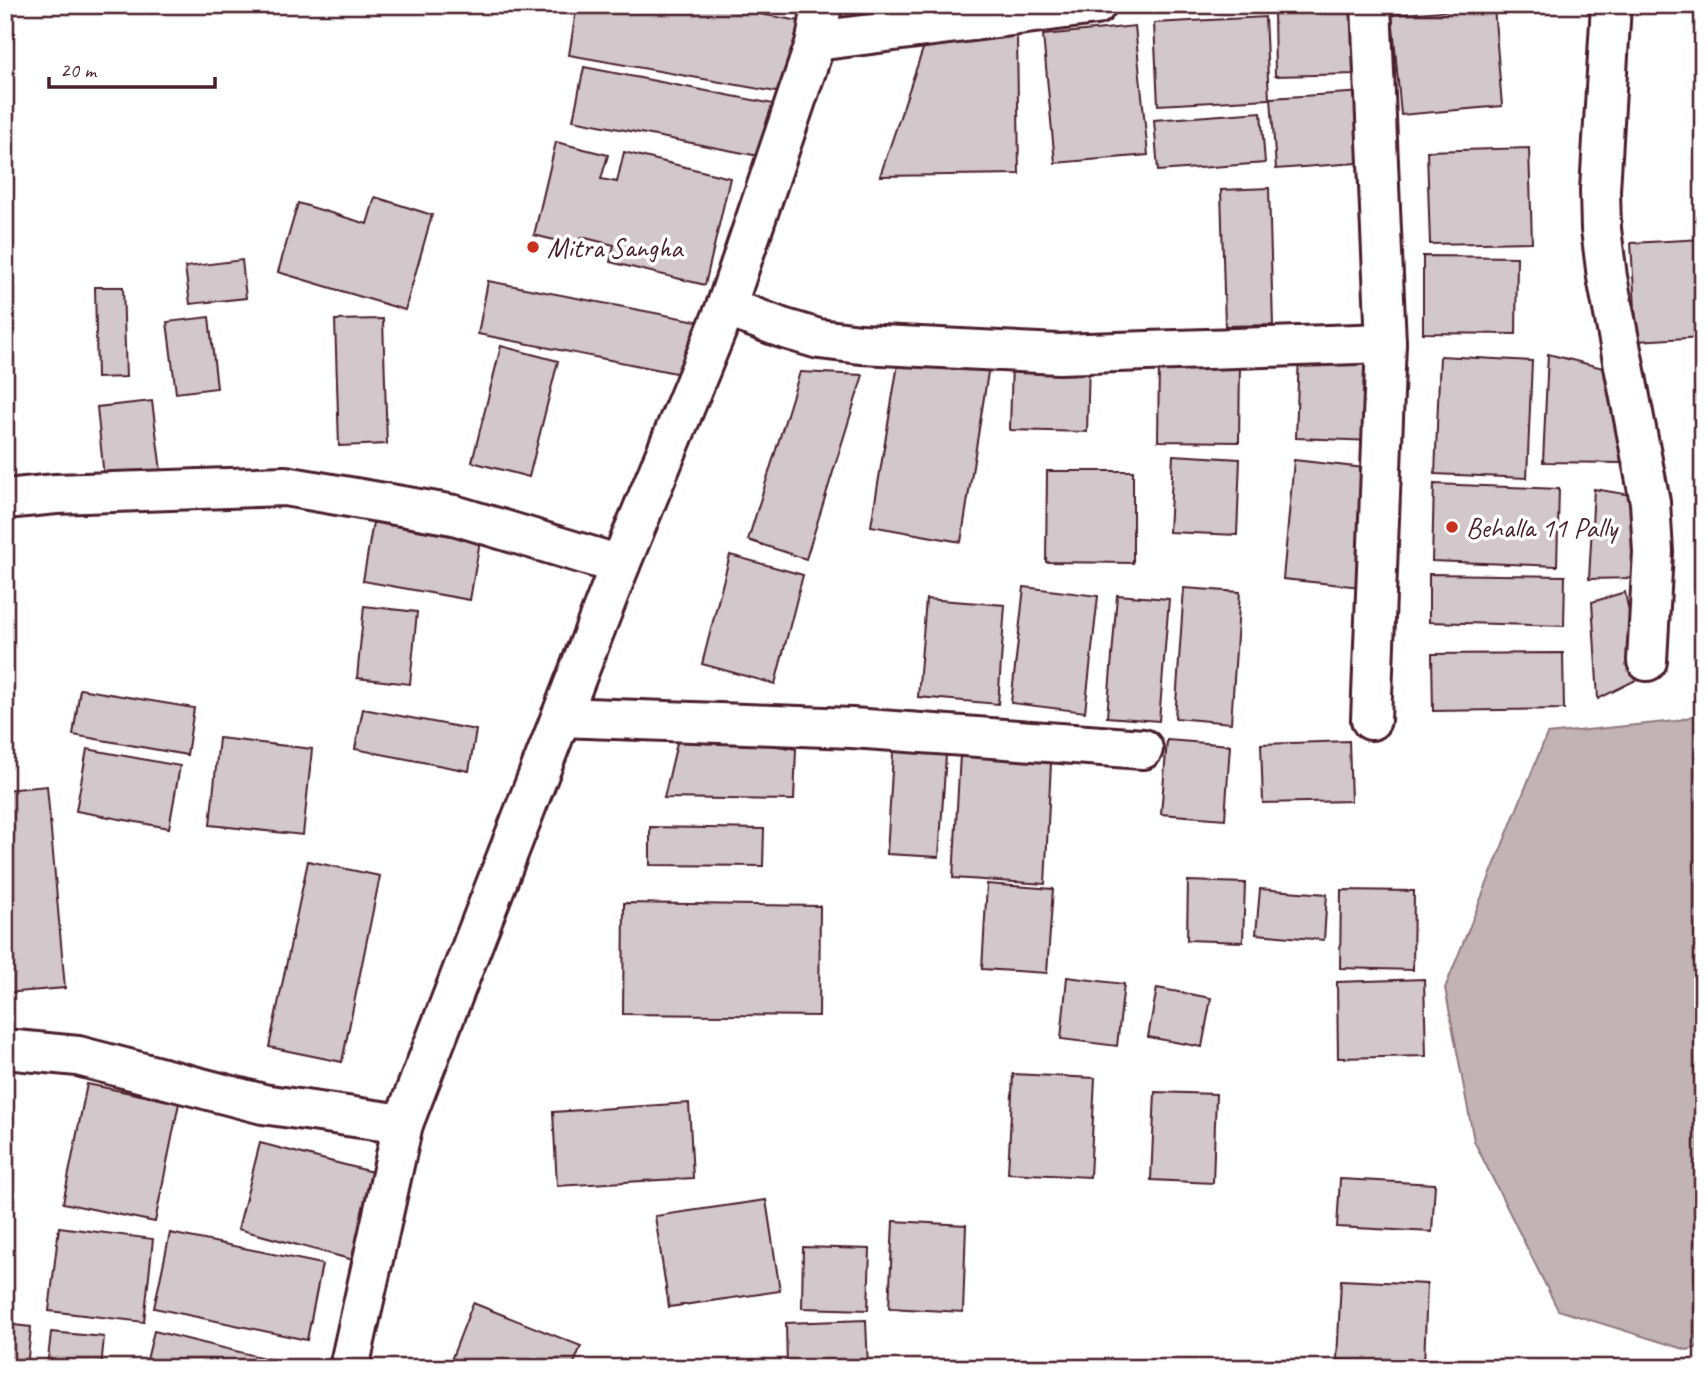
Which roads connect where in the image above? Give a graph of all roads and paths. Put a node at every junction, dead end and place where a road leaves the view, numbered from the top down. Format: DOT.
graph roads {
  1 [pos="1096,5"];
  2 [pos="1371,5"];
  3 [pos="1611,5"];
  4 [pos="819,23"];
  5 [pos="726,307"];
  6 [pos="1386,343"];
  7 [pos="5,499"];
  8 [pos="620,565"];
  9 [pos="1647,662"];
  10 [pos="561,717"];
  11 [pos="1371,720"];
  12 [pos="1143,749"];
  13 [pos="5,1049"];
  14 [pos="403,1124"];
  15 [pos="349,1368"];
  1 -- 4 [label="street"];
  2 -- 6 [label="street"];
  3 -- 9 [label="street"];
  4 -- 5 [label="street"];
  5 -- 6 [label="street"];
  5 -- 8 [label="street"];
  6 -- 11 [label="street"];
  7 -- 8 [label="street"];
  8 -- 10 [label="street"];
  10 -- 12 [label="street"];
  10 -- 14 [label="street"];
  13 -- 14 [label="street"];
  14 -- 15 [label="street"];
}
